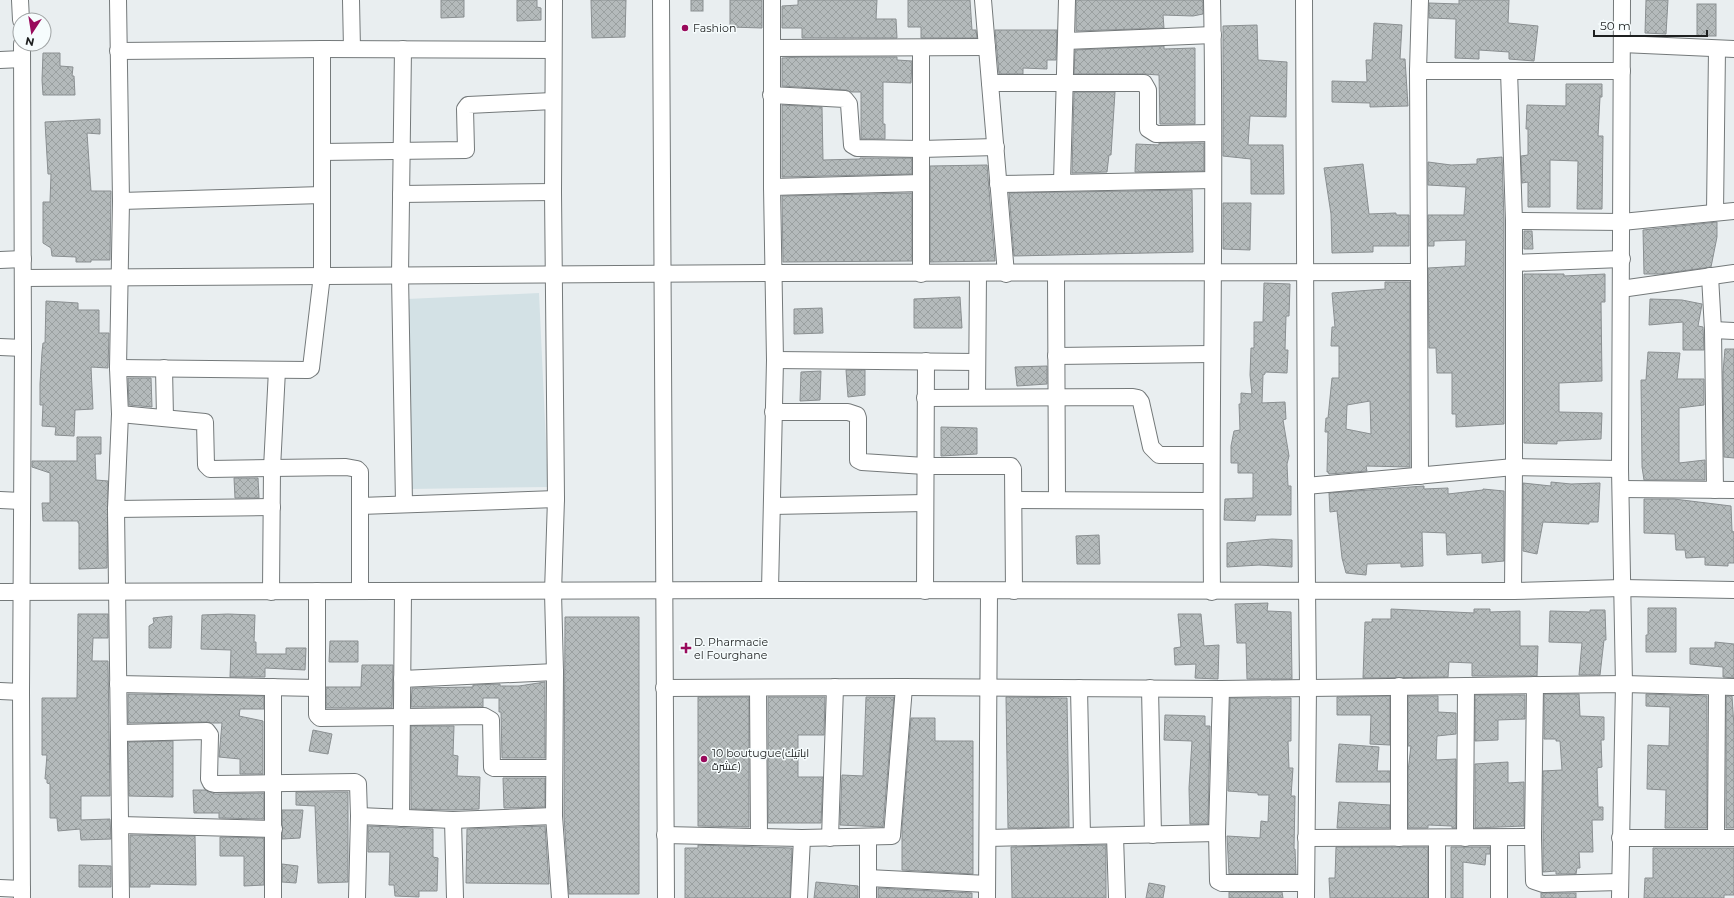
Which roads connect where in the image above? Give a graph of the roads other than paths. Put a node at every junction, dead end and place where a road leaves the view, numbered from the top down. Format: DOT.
graph roads {
  1 [pos="20,0"];
  2 [pos="118,0"];
  3 [pos="351,0"];
  4 [pos="554,0"];
  5 [pos="660,0"];
  6 [pos="772,0"];
  7 [pos="983,0"];
  8 [pos="1066,0"];
  9 [pos="1212,0"];
  10 [pos="1304,0"];
  11 [pos="1420,0"];
  12 [pos="1622,0"];
  13 [pos="21,12"];
  14 [pos="1213,34"];
  15 [pos="1066,41"];
  16 [pos="1622,44"];
  17 [pos="987,47"];
  18 [pos="772,48"];
  19 [pos="921,48"];
  20 [pos="322,49"];
  21 [pos="352,49"];
  22 [pos="403,49"];
  23 [pos="1717,49"];
  24 [pos="1734,49"];
  25 [pos="553,50"];
  26 [pos="118,51"];
  27 [pos="22,52"];
  28 [pos="0,60"];
  29 [pos="1418,71"];
  30 [pos="1509,71"];
  31 [pos="1622,71"];
  32 [pos="990,83"];
  33 [pos="1065,83"];
  34 [pos="771,95"];
  35 [pos="553,101"];
  36 [pos="1213,133"];
  37 [pos="996,148"];
  38 [pos="921,149"];
  39 [pos="402,151"];
  40 [pos="322,152"];
  41 [pos="1213,180"];
  42 [pos="1062,182"];
  43 [pos="921,183"];
  44 [pos="998,184"];
  45 [pos="772,188"];
  46 [pos="553,192"];
  47 [pos="401,194"];
  48 [pos="322,195"];
  49 [pos="121,201"];
  50 [pos="1734,211"];
  51 [pos="1715,212"];
  52 [pos="1514,221"];
  53 [pos="1622,222"];
  54 [pos="23,259"];
  55 [pos="1622,259"];
  56 [pos="0,260"];
  57 [pos="1514,263"];
  58 [pos="1305,272"];
  59 [pos="1418,272"];
  60 [pos="773,273"];
  61 [pos="1212,273"];
  62 [pos="1734,273"];
  63 [pos="555,274"];
  64 [pos="662,274"];
  65 [pos="921,274"];
  66 [pos="978,274"];
  67 [pos="1006,274"];
  68 [pos="1056,274"];
  69 [pos="400,275"];
  70 [pos="322,276"];
  71 [pos="1710,276"];
  72 [pos="120,277"];
  73 [pos="23,278"];
  74 [pos="1622,290"];
  75 [pos="1713,330"];
  76 [pos="1734,331"];
  77 [pos="0,347"];
  78 [pos="23,348"];
  79 [pos="1212,354"];
  80 [pos="1056,356"];
  81 [pos="775,360"];
  82 [pos="926,361"];
  83 [pos="977,362"];
  84 [pos="118,368"];
  85 [pos="164,368"];
  86 [pos="277,370"];
  87 [pos="977,396"];
  88 [pos="1056,396"];
  89 [pos="925,398"];
  90 [pos="773,412"];
  91 [pos="120,414"];
  92 [pos="165,418"];
  93 [pos="1211,455"];
  94 [pos="925,466"];
  95 [pos="1514,467"];
  96 [pos="272,468"];
  97 [pos="1620,469"];
  98 [pos="1420,476"];
  99 [pos="1306,486"];
  100 [pos="1621,490"];
  101 [pos="1715,490"];
  102 [pos="1734,490"];
  103 [pos="556,499"];
  104 [pos="1057,499"];
  105 [pos="0,500"];
  106 [pos="1014,500"];
  107 [pos="21,501"];
  108 [pos="1211,501"];
  109 [pos="925,503"];
  110 [pos="404,504"];
  111 [pos="360,506"];
  112 [pos="772,506"];
  113 [pos="272,507"];
  114 [pos="116,509"];
  115 [pos="1622,588"];
  116 [pos="770,590"];
  117 [pos="1306,590"];
  118 [pos="1734,590"];
  119 [pos="117,591"];
  120 [pos="317,591"];
  121 [pos="360,591"];
  122 [pos="663,591"];
  123 [pos="925,591"];
  124 [pos="1014,591"];
  125 [pos="1512,591"];
  126 [pos="0,592"];
  127 [pos="21,592"];
  128 [pos="271,592"];
  129 [pos="403,592"];
  130 [pos="553,592"];
  131 [pos="989,592"];
  132 [pos="1212,592"];
  133 [pos="555,672"];
  134 [pos="402,679"];
  135 [pos="118,684"];
  136 [pos="1624,684"];
  137 [pos="1535,685"];
  138 [pos="1399,686"];
  139 [pos="1466,686"];
  140 [pos="273,687"];
  141 [pos="836,687"];
  142 [pos="904,687"];
  143 [pos="1308,687"];
  144 [pos="1717,687"];
  145 [pos="1734,687"];
  146 [pos="317,688"];
  147 [pos="664,688"];
  148 [pos="758,688"];
  149 [pos="989,688"];
  150 [pos="1079,688"];
  151 [pos="1150,688"];
  152 [pos="1221,689"];
  153 [pos="0,692"];
  154 [pos="20,692"];
  155 [pos="402,717"];
  156 [pos="119,733"];
  157 [pos="554,768"];
  158 [pos="274,783"];
  159 [pos="359,816"];
  160 [pos="554,816"];
  161 [pos="401,818"];
  162 [pos="453,820"];
  163 [pos="120,825"];
  164 [pos="274,829"];
  165 [pos="1216,833"];
  166 [pos="665,835"];
  167 [pos="1153,835"];
  168 [pos="1082,836"];
  169 [pos="1115,836"];
  170 [pos="759,837"];
  171 [pos="1533,837"];
  172 [pos="802,838"];
  173 [pos="830,838"];
  174 [pos="868,838"];
  175 [pos="988,838"];
  176 [pos="1306,838"];
  177 [pos="1399,838"];
  178 [pos="1436,838"];
  179 [pos="1465,838"];
  180 [pos="1499,838"];
  181 [pos="1620,838"];
  182 [pos="1716,838"];
  183 [pos="1734,838"];
  184 [pos="868,878"];
  185 [pos="1620,882"];
  186 [pos="0,888"];
  187 [pos="987,891"];
  188 [pos="1306,891"];
  189 [pos="22,893"];
  190 [pos="121,898"];
  191 [pos="273,898"];
  192 [pos="357,898"];
  193 [pos="455,898"];
  194 [pos="560,898"];
  195 [pos="666,898"];
  196 [pos="800,898"];
  197 [pos="868,898"];
  198 [pos="1117,898"];
  199 [pos="1438,898"];
  200 [pos="1499,898"];
  201 [pos="1620,898"];
  1 -- 13 [label="street"];
  2 -- 26 [label="street"];
  3 -- 21 [label="street"];
  4 -- 25 [label="street"];
  5 -- 64 [label="street"];
  6 -- 18 [label="street"];
  7 -- 17 [label="street"];
  8 -- 15 [label="street"];
  9 -- 14 [label="street"];
  10 -- 58 [label="street"];
  11 -- 29 [label="street"];
  12 -- 16 [label="street"];
  14 -- 15 [label="street"];
  14 -- 36 [label="street"];
  15 -- 33 [label="street"];
  16 -- 23 [label="street"];
  16 -- 31 [label="street"];
  17 -- 19 [label="street"];
  17 -- 32 [label="street"];
  18 -- 19 [label="street"];
  18 -- 34 [label="street"];
  19 -- 38 [label="street"];
  20 -- 21 [label="street"];
  20 -- 26 [label="street"];
  20 -- 40 [label="street"];
  21 -- 22 [label="street"];
  22 -- 25 [label="street"];
  22 -- 39 [label="street"];
  23 -- 24 [label="street"];
  23 -- 51 [label="street"];
  25 -- 35 [label="street"];
  26 -- 49 [label="street"];
  27 -- 28 [label="street"];
  27 -- 54 [label="street"];
  29 -- 30 [label="street"];
  29 -- 59 [label="street"];
  30 -- 31 [label="street"];
  30 -- 52 [label="street"];
  31 -- 53 [label="street"];
  32 -- 33 [label="street"];
  32 -- 37 [label="street"];
  33 -- 36 [label="street"];
  33 -- 42 [label="street"];
  34 -- 38 [label="street"];
  34 -- 45 [label="street"];
  35 -- 39 [label="street"];
  35 -- 46 [label="street"];
  36 -- 41 [label="street"];
  37 -- 38 [label="street"];
  37 -- 44 [label="street"];
  38 -- 43 [label="street"];
  39 -- 40 [label="street"];
  39 -- 47 [label="street"];
  40 -- 48 [label="street"];
  41 -- 42 [label="street"];
  41 -- 61 [label="street"];
  42 -- 44 [label="street"];
  43 -- 45 [label="street"];
  43 -- 65 [label="street"];
  44 -- 67 [label="street"];
  45 -- 60 [label="street"];
  46 -- 47 [label="street"];
  46 -- 63 [label="street"];
  47 -- 69 [label="street"];
  48 -- 49 [label="street"];
  48 -- 70 [label="street"];
  49 -- 72 [label="street"];
  50 -- 51 [label="street"];
  51 -- 53 [label="street"];
  52 -- 53 [label="street"];
  52 -- 57 [label="street"];
  53 -- 55 [label="street"];
  54 -- 56 [label="street"];
  54 -- 73 [label="street"];
  55 -- 57 [label="street"];
  55 -- 74 [label="street"];
  57 -- 95 [label="street"];
  58 -- 59 [label="street"];
  58 -- 61 [label="street"];
  58 -- 99 [label="street"];
  59 -- 98 [label="street"];
  60 -- 64 [label="street"];
  60 -- 65 [label="street"];
  60 -- 81 [label="street"];
  61 -- 68 [label="street"];
  61 -- 79 [label="street"];
  62 -- 71 [label="street"];
  63 -- 64 [label="street"];
  63 -- 69 [label="street"];
  63 -- 103 [label="street"];
  64 -- 122 [label="street"];
  65 -- 66 [label="street"];
  66 -- 67 [label="street"];
  66 -- 83 [label="street"];
  67 -- 68 [label="street"];
  68 -- 80 [label="street"];
  69 -- 70 [label="street"];
  69 -- 110 [label="street"];
  70 -- 72 [label="street"];
  70 -- 86 [label="street"];
  71 -- 74 [label="street"];
  71 -- 75 [label="street"];
  72 -- 73 [label="street"];
  72 -- 84 [label="street"];
  73 -- 78 [label="street"];
  74 -- 97 [label="street"];
  75 -- 76 [label="street"];
  75 -- 101 [label="street"];
  77 -- 78 [label="street"];
  78 -- 107 [label="street"];
  79 -- 80 [label="street"];
  79 -- 93 [label="street"];
  80 -- 88 [label="street"];
  81 -- 82 [label="street"];
  81 -- 90 [label="street"];
  82 -- 83 [label="street"];
  82 -- 89 [label="street"];
  83 -- 87 [label="street"];
  84 -- 85 [label="street"];
  84 -- 91 [label="street"];
  85 -- 86 [label="street"];
  85 -- 92 [label="street"];
  86 -- 96 [label="street"];
  87 -- 88 [label="street"];
  87 -- 89 [label="street"];
  88 -- 93 [label="street"];
  88 -- 104 [label="street"];
  89 -- 94 [label="street"];
  90 -- 94 [label="street"];
  90 -- 112 [label="street"];
  91 -- 92 [label="street"];
  91 -- 114 [label="street"];
  92 -- 96 [label="street"];
  93 -- 108 [label="street"];
  94 -- 106 [label="street"];
  94 -- 109 [label="street"];
  95 -- 97 [label="street"];
  95 -- 98 [label="street"];
  95 -- 125 [label="street"];
  96 -- 111 [label="street"];
  96 -- 113 [label="street"];
  97 -- 100 [label="street"];
  98 -- 99 [label="street"];
  99 -- 117 [label="street"];
  100 -- 101 [label="street"];
  100 -- 115 [label="street"];
  101 -- 102 [label="street"];
  103 -- 110 [label="street"];
  103 -- 130 [label="street"];
  104 -- 106 [label="street"];
  104 -- 108 [label="street"];
  105 -- 107 [label="street"];
  106 -- 124 [label="street"];
  107 -- 127 [label="street"];
  108 -- 132 [label="street"];
  109 -- 112 [label="street"];
  109 -- 123 [label="street"];
  110 -- 111 [label="street"];
  111 -- 121 [label="street"];
  112 -- 116 [label="street"];
  113 -- 114 [label="street"];
  113 -- 128 [label="street"];
  114 -- 119 [label="street"];
  115 -- 118 [label="street"];
  115 -- 125 [label="street"];
  115 -- 136 [label="street"];
  116 -- 122 [label="street"];
  116 -- 123 [label="street"];
  117 -- 125 [label="street"];
  117 -- 132 [label="street"];
  117 -- 143 [label="street"];
  119 -- 127 [label="street"];
  119 -- 128 [label="street"];
  119 -- 135 [label="street"];
  120 -- 121 [label="street"];
  120 -- 128 [label="street"];
  120 -- 146 [label="street"];
  121 -- 129 [label="street"];
  122 -- 130 [label="street"];
  122 -- 147 [label="street"];
  123 -- 131 [label="street"];
  124 -- 131 [label="street"];
  124 -- 132 [label="street"];
  126 -- 127 [label="street"];
  127 -- 154 [label="street"];
  129 -- 130 [label="street"];
  129 -- 134 [label="street"];
  130 -- 133 [label="street"];
  131 -- 149 [label="street"];
  133 -- 134 [label="street"];
  133 -- 157 [label="street"];
  134 -- 155 [label="street"];
  135 -- 140 [label="street"];
  135 -- 156 [label="street"];
  136 -- 137 [label="street"];
  136 -- 144 [label="street"];
  136 -- 181 [label="street"];
  137 -- 139 [label="street"];
  137 -- 171 [label="street"];
  138 -- 139 [label="street"];
  138 -- 143 [label="street"];
  138 -- 177 [label="street"];
  139 -- 179 [label="street"];
  140 -- 146 [label="street"];
  140 -- 158 [label="street"];
  141 -- 142 [label="street"];
  141 -- 148 [label="street"];
  141 -- 173 [label="street"];
  142 -- 149 [label="street"];
  142 -- 174 [label="street"];
  143 -- 152 [label="street"];
  143 -- 176 [label="street"];
  144 -- 145 [label="street"];
  144 -- 182 [label="street"];
  146 -- 155 [label="street"];
  147 -- 148 [label="street"];
  147 -- 166 [label="street"];
  148 -- 170 [label="street"];
  149 -- 150 [label="street"];
  149 -- 175 [label="street"];
  150 -- 151 [label="street"];
  150 -- 168 [label="street"];
  151 -- 152 [label="street"];
  151 -- 167 [label="street"];
  152 -- 165 [label="street"];
  153 -- 154 [label="street"];
  154 -- 189 [label="street"];
  155 -- 157 [label="street"];
  155 -- 161 [label="street"];
  156 -- 158 [label="street"];
  156 -- 163 [label="street"];
  157 -- 160 [label="street"];
  158 -- 159 [label="street"];
  158 -- 164 [label="street"];
  159 -- 161 [label="street"];
  159 -- 192 [label="street"];
  160 -- 162 [label="street"];
  160 -- 194 [label="street"];
  161 -- 162 [label="street"];
  162 -- 193 [label="street"];
  163 -- 164 [label="street"];
  163 -- 190 [label="street"];
  164 -- 191 [label="street"];
  165 -- 167 [label="street"];
  165 -- 188 [label="street"];
  166 -- 170 [label="street"];
  166 -- 195 [label="street"];
  167 -- 169 [label="street"];
  168 -- 169 [label="street"];
  168 -- 175 [label="street"];
  169 -- 198 [label="street"];
  170 -- 172 [label="street"];
  171 -- 180 [label="street"];
  171 -- 185 [label="street"];
  172 -- 173 [label="street"];
  172 -- 196 [label="street"];
  173 -- 174 [label="street"];
  174 -- 184 [label="street"];
  175 -- 187 [label="street"];
  176 -- 177 [label="street"];
  176 -- 188 [label="street"];
  177 -- 178 [label="street"];
  178 -- 179 [label="street"];
  178 -- 199 [label="street"];
  179 -- 180 [label="street"];
  180 -- 200 [label="street"];
  181 -- 182 [label="street"];
  181 -- 185 [label="street"];
  182 -- 183 [label="street"];
  184 -- 187 [label="street"];
  184 -- 197 [label="street"];
  185 -- 201 [label="street"];
  186 -- 189 [label="street"];
}
